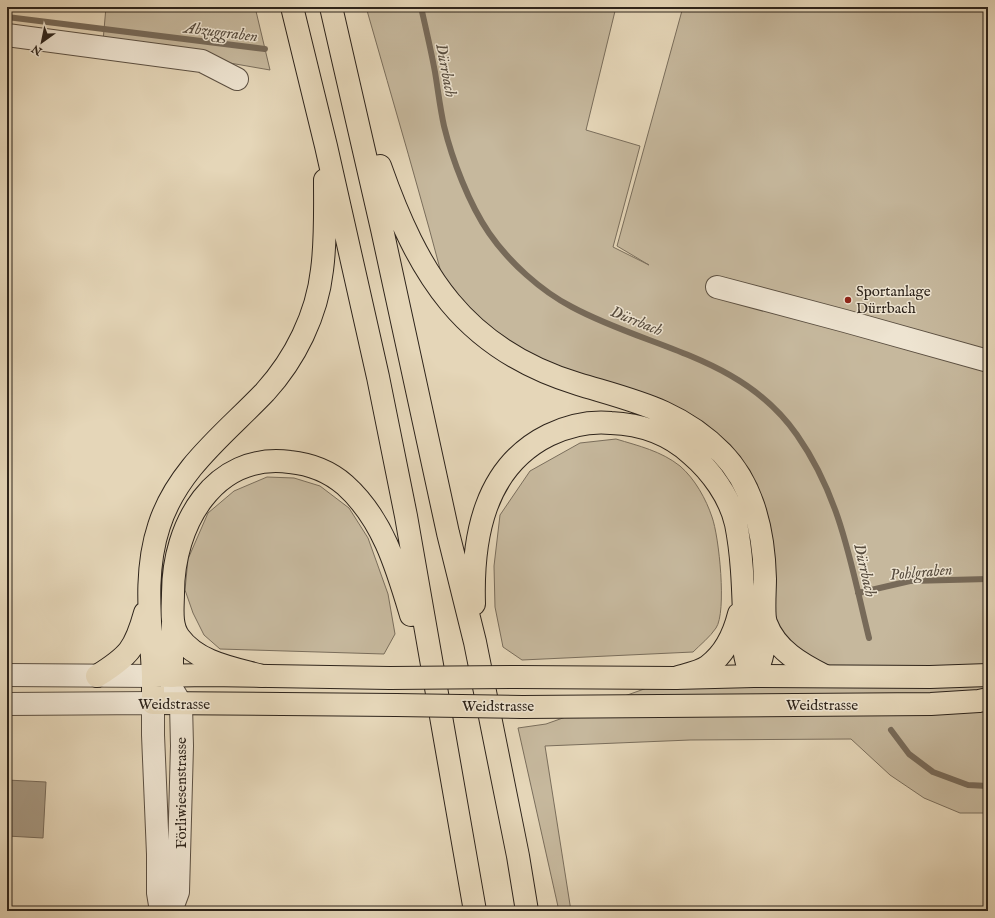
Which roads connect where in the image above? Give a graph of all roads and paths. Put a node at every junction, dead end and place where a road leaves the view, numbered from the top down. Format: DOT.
graph roads {
  1 [pos="292,7"];
  2 [pos="331,7"];
  3 [pos="7,35"];
  4 [pos="346,68"];
  5 [pos="237,79"];
  6 [pos="326,146"];
  7 [pos="717,287"];
  8 [pos="988,361"];
  9 [pos="743,599"];
  10 [pos="148,601"];
  11 [pos="765,622"];
  12 [pos="173,623"];
  13 [pos="475,642"];
  14 [pos="7,675"];
  15 [pos="988,675"];
  16 [pos="97,676"];
  17 [pos="262,676"];
  18 [pos="754,676"];
  19 [pos="824,676"];
  20 [pos="676,678"];
  21 [pos="164,690"];
  22 [pos="988,698"];
  23 [pos="7,704"];
  24 [pos="675,705"];
  25 [pos="801,705"];
  26 [pos="442,723"];
  27 [pos="161,911"];
  28 [pos="171,911"];
  29 [pos="474,911"];
  30 [pos="527,911"];
  1 -- 6 [label="main road"];
  2 -- 4 [label="main road"];
  3 -- 5 [label="street"];
  4 -- 11 [label="main road"];
  4 -- 13 [label="main road"];
  6 -- 10 [label="main road"];
  6 -- 26 [label="main road"];
  7 -- 8 [label="street"];
  9 -- 13 [label="main road"];
  9 -- 18 [label="main road"];
  9 -- 20 [label="main road"];
  10 -- 16 [label="main road"];
  10 -- 21 [label="main road"];
  11 -- 18 [label="main road"];
  11 -- 19 [label="main road"];
  12 -- 17 [label="main road"];
  12 -- 21 [label="main road"];
  12 -- 26 [label="main road"];
  13 -- 30 [label="main road"];
  14 -- 16 [label="street, Weidstrasse"];
  15 -- 19 [label="main road, Weidstrasse"];
  16 -- 21 [label="street, Weidstrasse"];
  17 -- 20 [label="main road, Weidstrasse, bridge"];
  17 -- 21 [label="main road, Weidstrasse"];
  18 -- 19 [label="main road, Weidstrasse"];
  18 -- 20 [label="main road, Weidstrasse"];
  18 -- 24 [label="main road"];
  18 -- 25 [label="main road"];
  21 -- 23 [label="street"];
  21 -- 24 [label="main road, Weidstrasse, bridge"];
  21 -- 27 [label="street, Förliwiesenstrasse"];
  21 -- 28 [label="street, Förliwiesenstrasse"];
  22 -- 25 [label="main road, Weidstrasse"];
  24 -- 25 [label="main road, Weidstrasse"];
  26 -- 29 [label="main road"];
}
